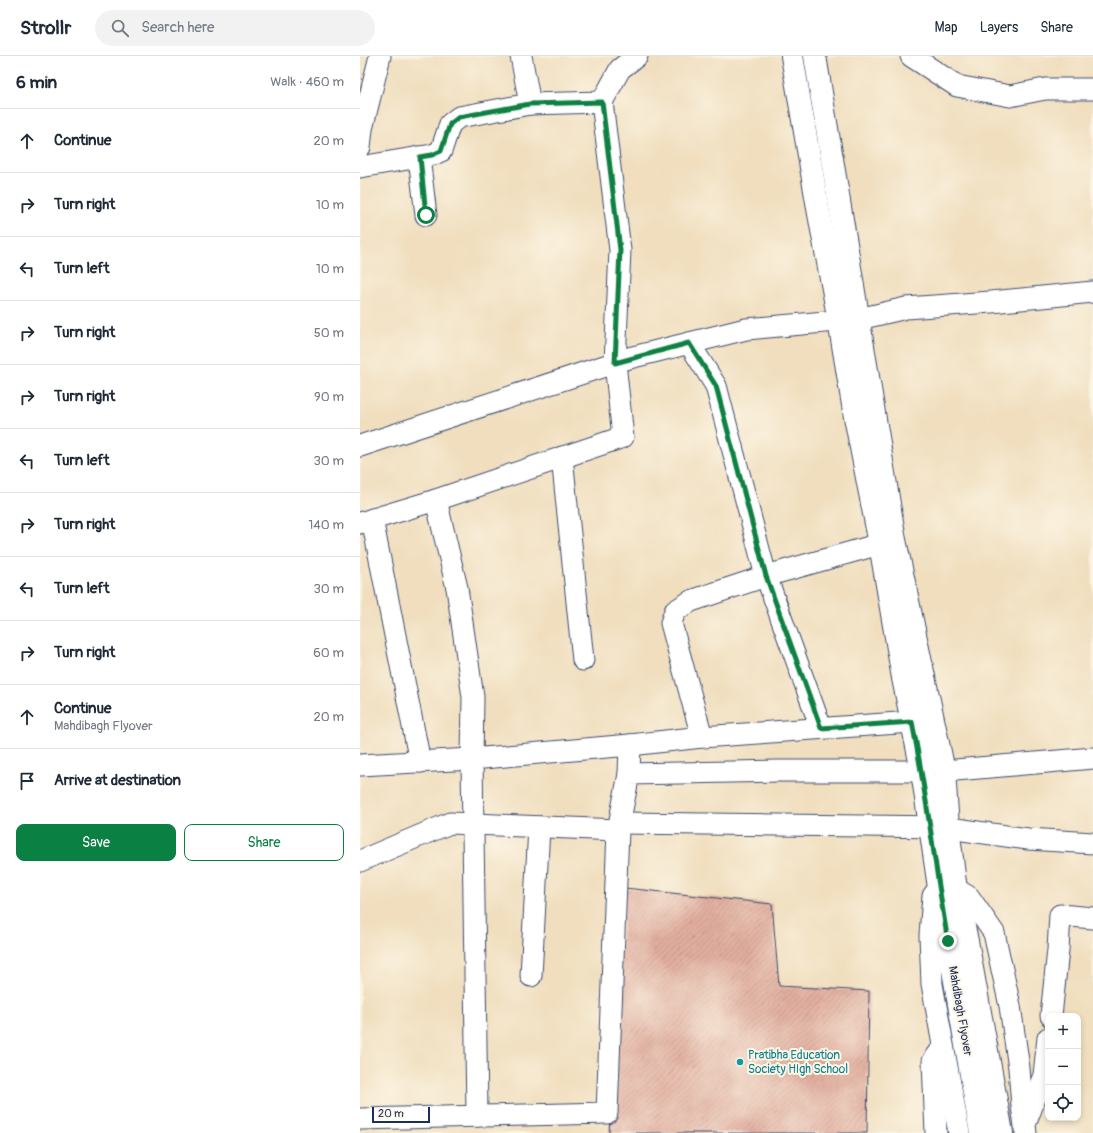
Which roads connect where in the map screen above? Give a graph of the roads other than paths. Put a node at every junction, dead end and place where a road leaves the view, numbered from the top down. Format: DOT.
graph roads {
  1 [pos="380,56"];
  2 [pos="521,56"];
  3 [pos="637,56"];
  4 [pos="792,56"];
  5 [pos="815,56"];
  6 [pos="911,56"];
  7 [pos="618,63"];
  8 [pos="1093,89"];
  9 [pos="602,102"];
  10 [pos="530,104"];
  11 [pos="360,146"];
  12 [pos="420,157"];
  13 [pos="360,167"];
  14 [pos="426,215"];
  15 [pos="1093,292"];
  16 [pos="849,320"];
  17 [pos="689,343"];
  18 [pos="615,363"];
  19 [pos="360,446"];
  20 [pos="562,457"];
  21 [pos="436,500"];
  22 [pos="366,521"];
  23 [pos="880,544"];
  24 [pos="766,576"];
  25 [pos="583,660"];
  26 [pos="912,722"];
  27 [pos="821,728"];
  28 [pos="702,737"];
  29 [pos="630,744"];
  30 [pos="1093,758"];
  31 [pos="472,759"];
  32 [pos="420,762"];
  33 [pos="360,765"];
  34 [pos="922,771"];
  35 [pos="944,771"];
  36 [pos="629,774"];
  37 [pos="473,824"];
  38 [pos="939,826"];
  39 [pos="539,827"];
  40 [pos="619,827"];
  41 [pos="1093,843"];
  42 [pos="360,860"];
  43 [pos="950,887"];
  44 [pos="1093,918"];
  45 [pos="958,941"];
  46 [pos="531,976"];
  47 [pos="1050,1013"];
  48 [pos="944,1047"];
  49 [pos="1047,1049"];
  50 [pos="477,1116"];
  51 [pos="360,1119"];
  52 [pos="1026,1129"];
  53 [pos="936,1133"];
  54 [pos="959,1133"];
  55 [pos="981,1133"];
  56 [pos="1002,1133"];
  1 -- 11 [label="street"];
  2 -- 10 [label="street"];
  3 -- 7 [label="street"];
  4 -- 16 [label="main road"];
  5 -- 16 [label="main road"];
  6 -- 8 [label="street"];
  7 -- 9 [label="street"];
  9 -- 10 [label="street"];
  9 -- 18 [label="street"];
  10 -- 12 [label="street"];
  12 -- 13 [label="street"];
  12 -- 14 [label="street"];
  15 -- 16 [label="street"];
  16 -- 17 [label="street"];
  16 -- 23 [label="main road"];
  16 -- 35 [label="main road"];
  17 -- 18 [label="street"];
  17 -- 24 [label="street"];
  18 -- 19 [label="street"];
  18 -- 20 [label="street"];
  20 -- 21 [label="street"];
  20 -- 25 [label="street"];
  21 -- 22 [label="street"];
  21 -- 31 [label="street"];
  22 -- 32 [label="street"];
  23 -- 24 [label="street"];
  23 -- 26 [label="main road"];
  24 -- 27 [label="street"];
  24 -- 28 [label="street"];
  26 -- 27 [label="street"];
  26 -- 34 [label="main road"];
  27 -- 28 [label="street"];
  28 -- 29 [label="street"];
  29 -- 31 [label="street"];
  29 -- 36 [label="street"];
  30 -- 35 [label="street"];
  31 -- 32 [label="street"];
  31 -- 37 [label="street"];
  32 -- 33 [label="street"];
  34 -- 36 [label="street"];
  34 -- 38 [label="main road"];
  35 -- 38 [label="main road"];
  36 -- 40 [label="street"];
  37 -- 39 [label="street"];
  37 -- 42 [label="street"];
  37 -- 50 [label="street"];
  38 -- 40 [label="street"];
  38 -- 41 [label="street"];
  38 -- 43 [label="main road, Mahdibagh Flyover"];
  39 -- 40 [label="street"];
  39 -- 46 [label="street"];
  40 -- 50 [label="street"];
  43 -- 45 [label="main road, Mahdibagh Flyover"];
  43 -- 48 [label="street"];
  43 -- 52 [label="street"];
  44 -- 47 [label="street"];
  45 -- 55 [label="main road, Mahdibagh Flyover"];
  45 -- 56 [label="main road, Mahdibagh Flyover"];
  48 -- 53 [label="street"];
  48 -- 54 [label="street"];
  49 -- 52 [label="street"];
  50 -- 51 [label="street"];
}
